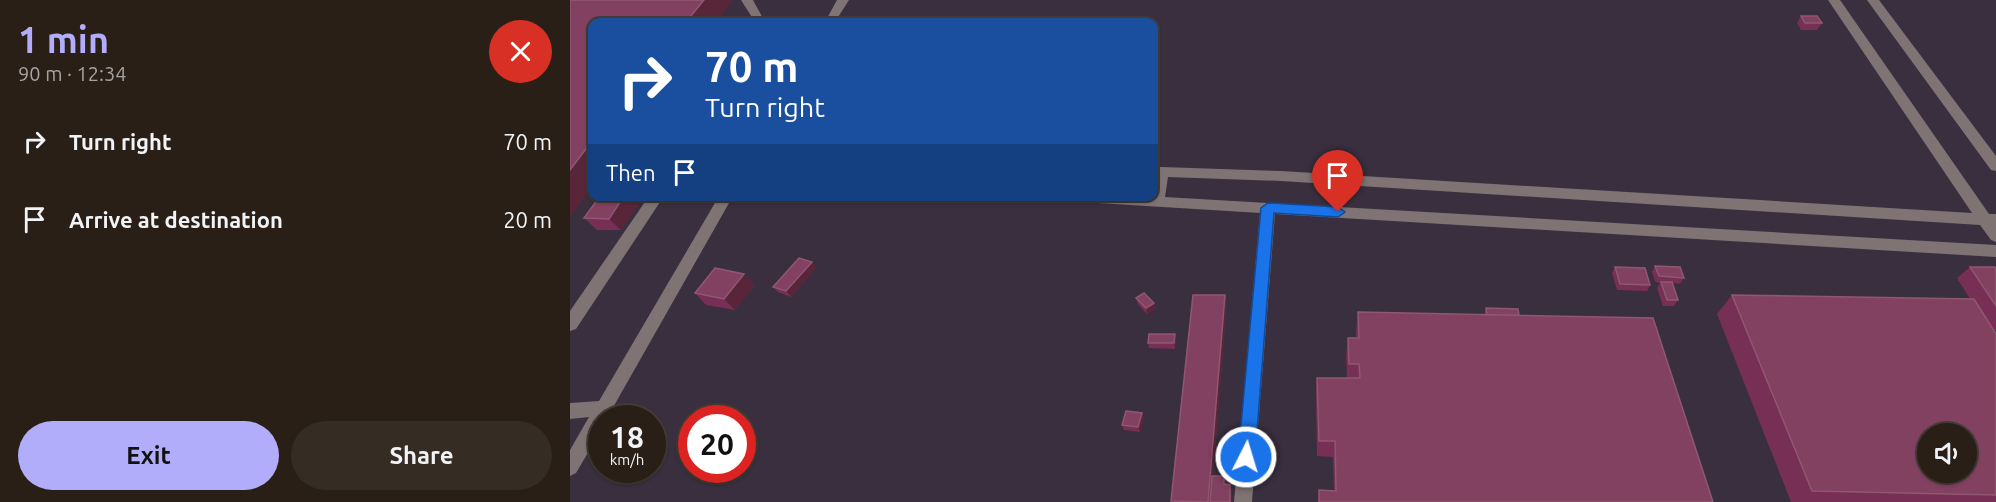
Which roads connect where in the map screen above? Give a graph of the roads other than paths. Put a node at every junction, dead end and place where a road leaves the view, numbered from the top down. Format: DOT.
graph roads {
  1 [pos="747,0"];
  2 [pos="843,0"];
  3 [pos="1834,0"];
  4 [pos="1873,0"];
  5 [pos="758,18"];
  6 [pos="832,18"];
  7 [pos="1996,166"];
  8 [pos="1158,172"];
  9 [pos="654,201"];
  10 [pos="723,201"];
  11 [pos="1157,201"];
  12 [pos="1268,208"];
  13 [pos="1990,220"];
  14 [pos="1996,236"];
  15 [pos="1996,251"];
  16 [pos="570,324"];
  17 [pos="606,405"];
  18 [pos="588,409"];
  19 [pos="570,411"];
  20 [pos="588,436"];
  21 [pos="570,467"];
  22 [pos="1242,502"];
  1 -- 5 [label="street"];
  2 -- 6 [label="street"];
  3 -- 13 [label="street"];
  4 -- 7 [label="street"];
  8 -- 13 [label="street"];
  9 -- 16 [label="street"];
  10 -- 17 [label="street"];
  11 -- 12 [label="street"];
  12 -- 15 [label="street"];
  12 -- 22 [label="street"];
  13 -- 14 [label="street"];
  18 -- 19 [label="street"];
  20 -- 21 [label="street"];
}
